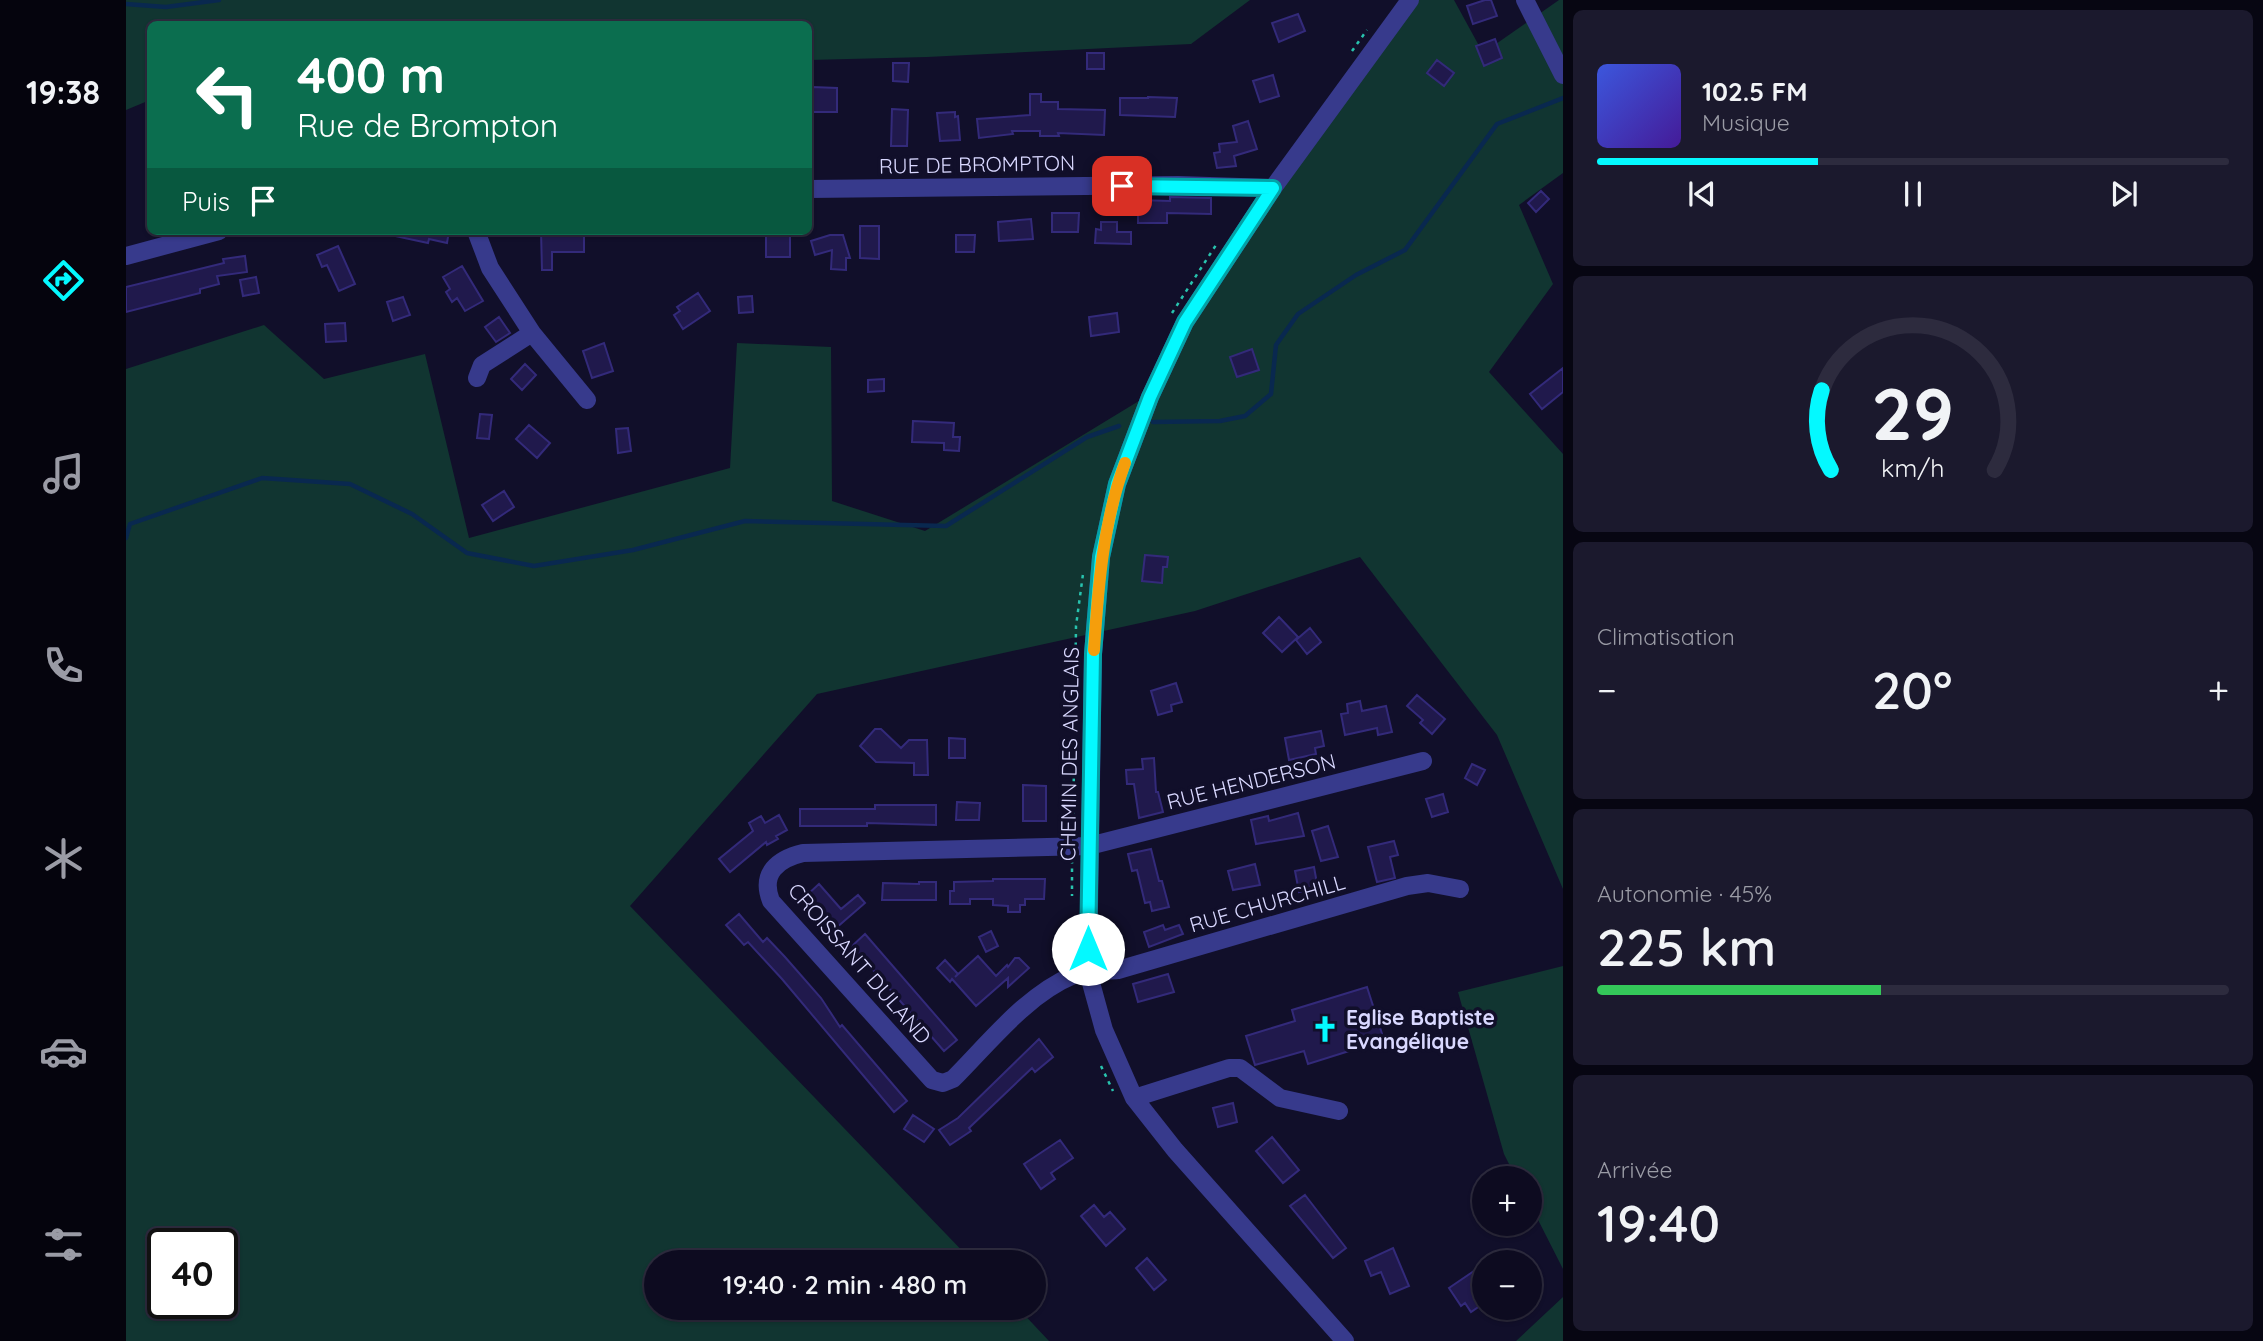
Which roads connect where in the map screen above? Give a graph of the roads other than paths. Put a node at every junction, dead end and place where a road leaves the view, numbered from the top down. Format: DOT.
graph roads {
  1 [pos="1410,0"];
  2 [pos="1525,0"];
  3 [pos="1563,75"];
  4 [pos="1273,188"];
  5 [pos="812,189"];
  6 [pos="204,235"];
  7 [pos="478,235"];
  8 [pos="126,256"];
  9 [pos="532,333"];
  10 [pos="477,378"];
  11 [pos="587,400"];
  12 [pos="1423,761"];
  13 [pos="1089,846"];
  14 [pos="1460,889"];
  15 [pos="1088,972"];
  16 [pos="1134,1098"];
  17 [pos="1339,1111"];
  18 [pos="1345,1341"];
  1 -- 4 [label="street, CHEMIN DES ANGLAIS"];
  2 -- 3 [label="street"];
  4 -- 5 [label="street, RUE DE BROMPTON"];
  4 -- 13 [label="street, CHEMIN DES ANGLAIS"];
  6 -- 8 [label="street"];
  7 -- 9 [label="street"];
  9 -- 10 [label="street"];
  9 -- 11 [label="street"];
  12 -- 13 [label="street, RUE HENDERSON"];
  13 -- 15 [label="street, CHEMIN DES ANGLAIS"];
  13 -- 15 [label="street, CROISSANT DULAND"];
  14 -- 15 [label="street, RUE CHURCHILL"];
  15 -- 16 [label="street, CHEMIN DES ANGLAIS"];
  16 -- 17 [label="street"];
  16 -- 18 [label="street, CHEMIN DES ANGLAIS"];
}
